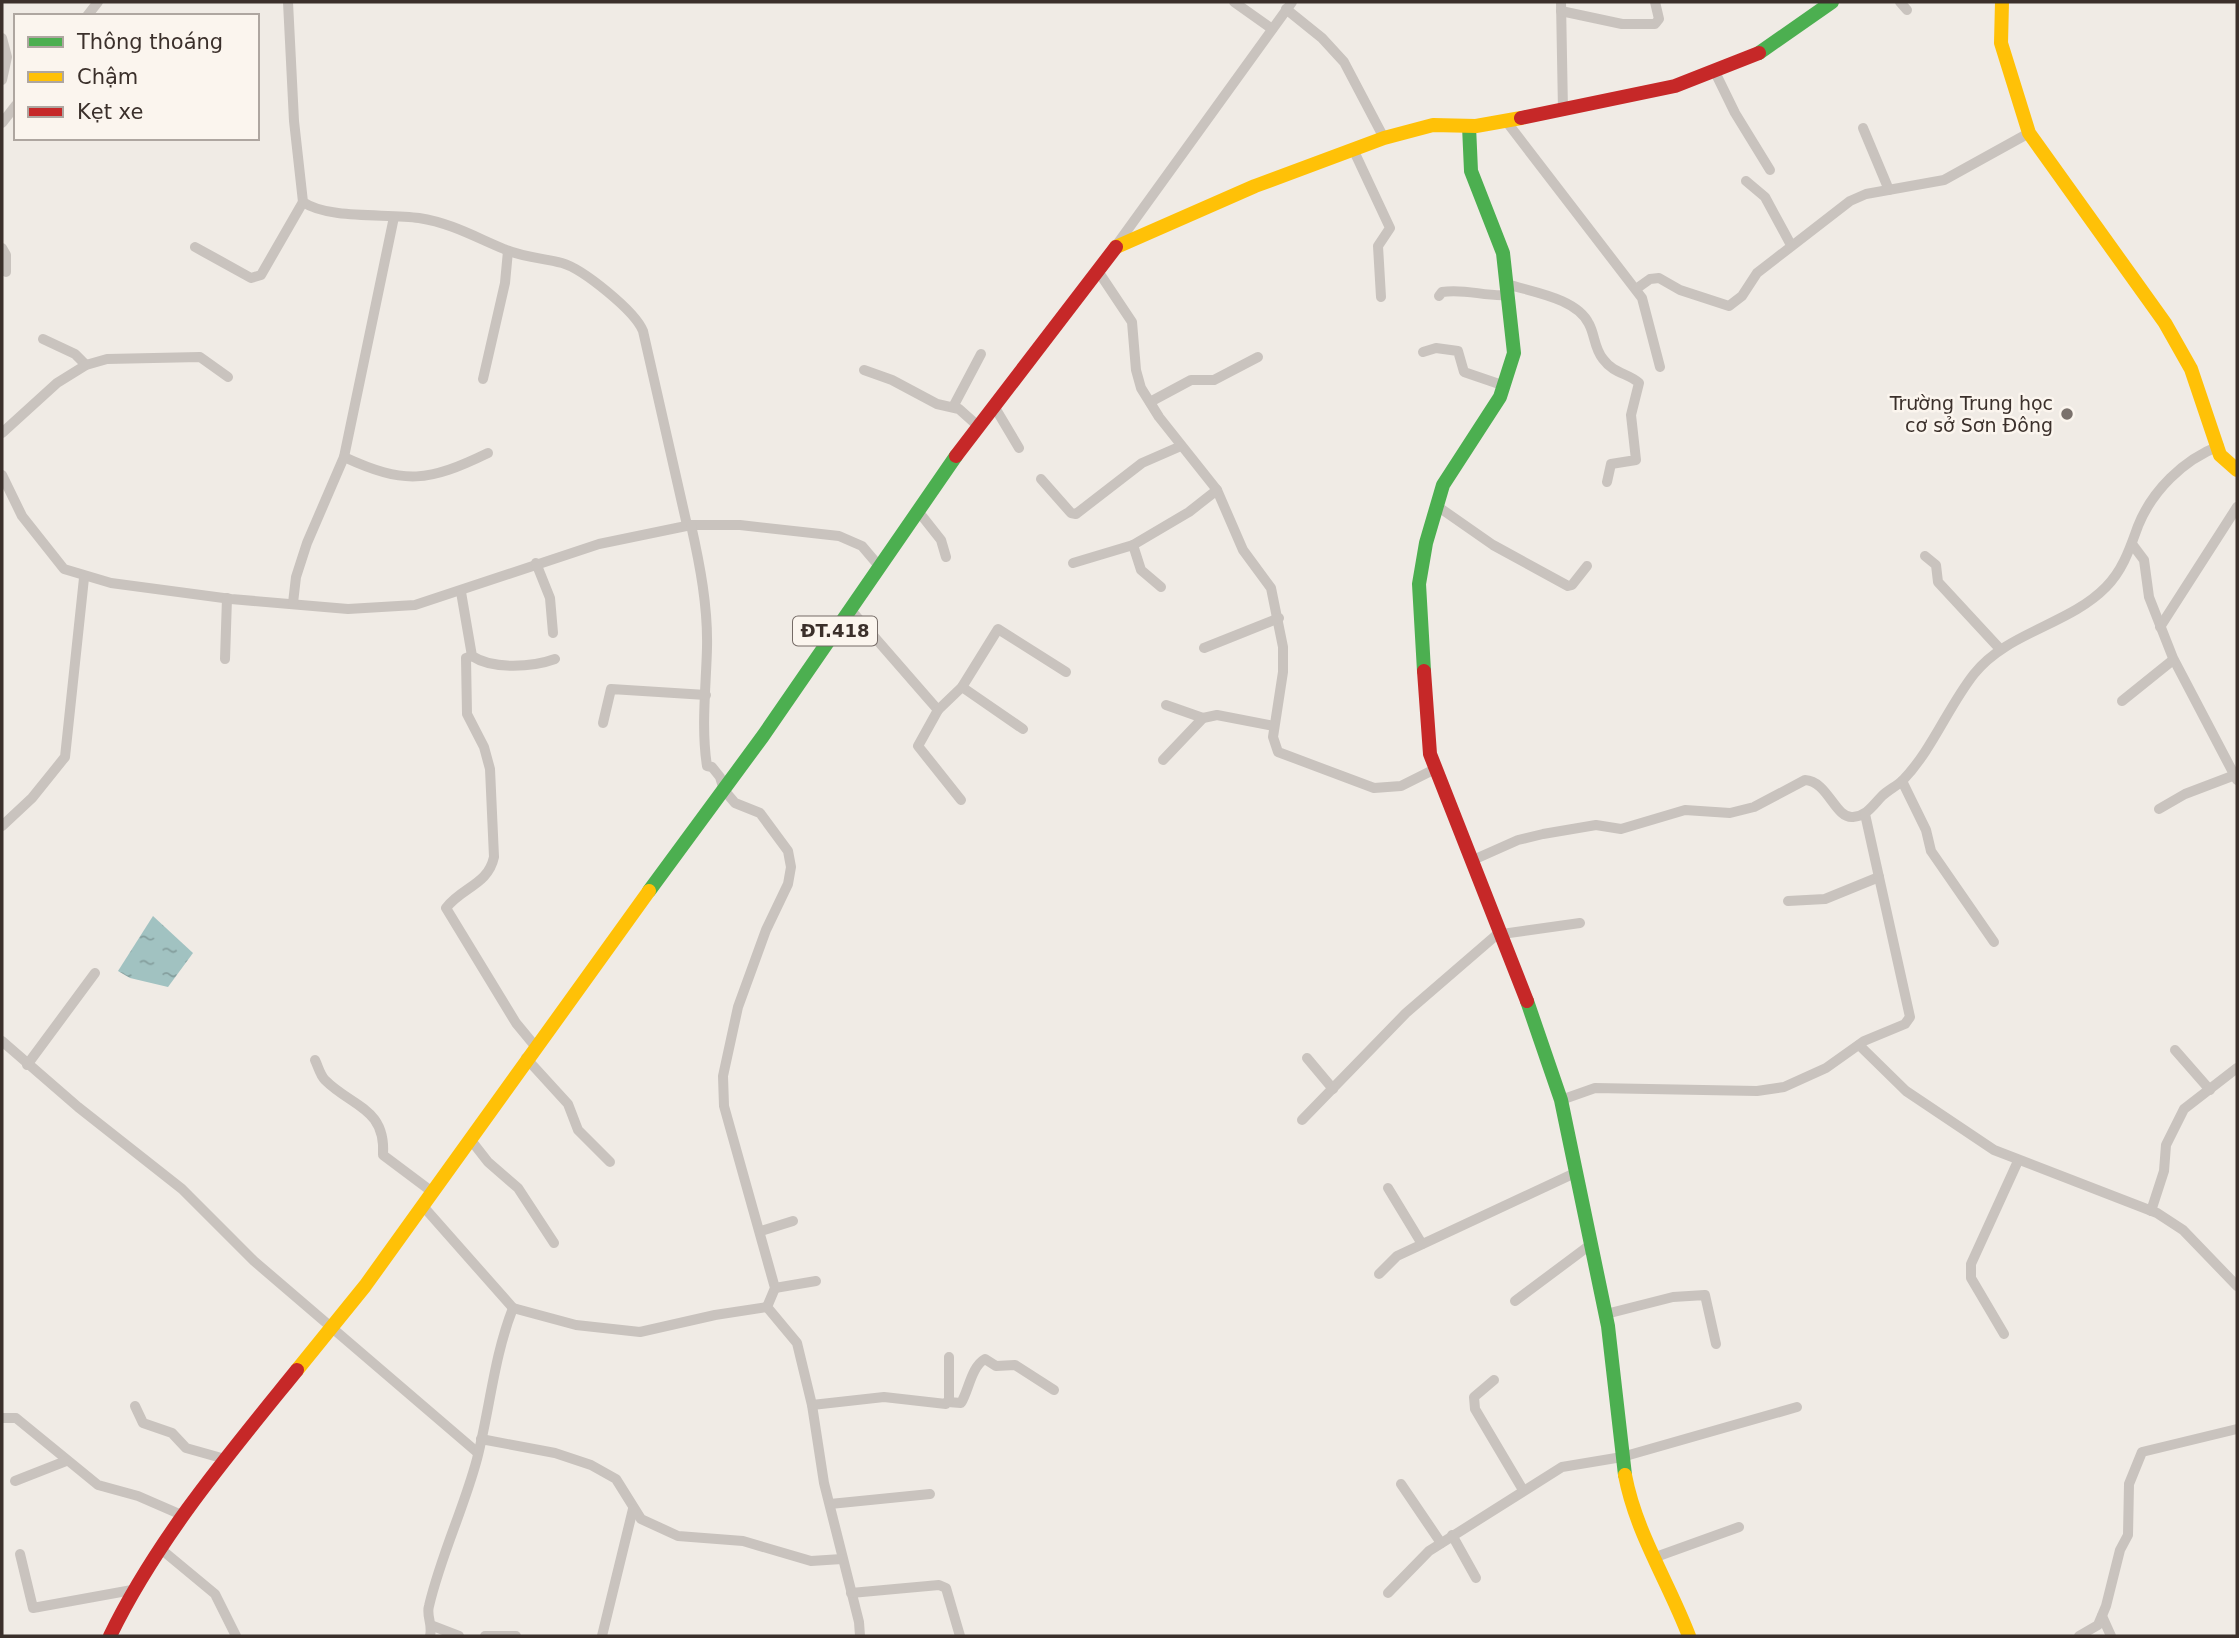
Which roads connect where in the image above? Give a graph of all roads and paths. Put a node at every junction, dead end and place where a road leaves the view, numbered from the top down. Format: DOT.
graph roads {
  1 [pos="288,2"];
  2 [pos="1234,2"];
  3 [pos="1655,2"];
  4 [pos="1832,2"];
  5 [pos="2002,2"];
  6 [pos="1289,6"];
  7 [pos="1561,6"];
  8 [pos="1272,29"];
  9 [pos="2,38"];
  10 [pos="1714,70"];
  11 [pos="2,80"];
  12 [pos="1563,111"];
  13 [pos="1507,121"];
  14 [pos="1469,126"];
  15 [pos="1863,128"];
  16 [pos="2029,133"];
  17 [pos="1384,138"];
  18 [pos="1353,149"];
  19 [pos="1770,170"];
  20 [pos="1746,181"];
  21 [pos="1889,190"];
  22 [pos="303,202"];
  23 [pos="394,217"];
  24 [pos="1117,245"];
  25 [pos="1791,245"];
  26 [pos="195,247"];
  27 [pos="2,248"];
  28 [pos="508,251"];
  29 [pos="1098,271"];
  30 [pos="6,272"];
  31 [pos="1636,289"];
  32 [pos="1507,290"];
  33 [pos="1439,296"];
  34 [pos="1381,297"];
  35 [pos="43,339"];
  36 [pos="1423,352"];
  37 [pos="981,354"];
  38 [pos="1258,357"];
  39 [pos="86,365"];
  40 [pos="1660,367"];
  41 [pos="864,370"];
  42 [pos="228,377"];
  43 [pos="483,379"];
  44 [pos="1505,386"];
  45 [pos="1150,402"];
  46 [pos="993,406"];
  47 [pos="953,407"];
  48 [pos="978,426"];
  49 [pos="2,433"];
  50 [pos="1181,446"];
  51 [pos="2219,446"];
  52 [pos="1019,448"];
  53 [pos="488,453"];
  54 [pos="344,457"];
  55 [pos="2237,470"];
  56 [pos="2,475"];
  57 [pos="1041,479"];
  58 [pos="1607,482"];
  59 [pos="1217,490"];
  60 [pos="1437,506"];
  61 [pos="2237,507"];
  62 [pos="918,511"];
  63 [pos="689,525"];
  64 [pos="2132,544"];
  65 [pos="1133,545"];
  66 [pos="946,556"];
  67 [pos="1925,556"];
  68 [pos="537,563"];
  69 [pos="1073,563"];
  70 [pos="879,566"];
  71 [pos="1587,566"];
  72 [pos="84,578"];
  73 [pos="1161,587"];
  74 [pos="461,592"];
  75 [pos="227,598"];
  76 [pos="293,603"];
  77 [pos="850,610"];
  78 [pos="1279,618"];
  79 [pos="2161,627"];
  80 [pos="553,633"];
  81 [pos="1205,649"];
  82 [pos="2000,649"];
  83 [pos="472,656"];
  84 [pos="225,659"];
  85 [pos="555,659"];
  86 [pos="2174,660"];
  87 [pos="1066,672"];
  88 [pos="962,687"];
  89 [pos="706,695"];
  90 [pos="2122,701"];
  91 [pos="1166,705"];
  92 [pos="938,710"];
  93 [pos="1203,718"];
  94 [pos="603,723"];
  95 [pos="1274,726"];
  96 [pos="1023,729"];
  97 [pos="1163,760"];
  98 [pos="1435,769"];
  99 [pos="2236,778"];
  100 [pos="1902,781"];
  101 [pos="724,790"];
  102 [pos="961,800"];
  103 [pos="2159,809"];
  104 [pos="1865,814"];
  105 [pos="2,826"];
  106 [pos="1473,860"];
  107 [pos="1879,877"];
  108 [pos="1788,901"];
  109 [pos="1580,923"];
  110 [pos="1501,933"];
  111 [pos="1994,942"];
  112 [pos="95,972"];
  113 [pos="2,1041"];
  114 [pos="1859,1045"];
  115 [pos="2175,1049"];
  116 [pos="531,1052"];
  117 [pos="1307,1058"];
  118 [pos="315,1060"];
  119 [pos="27,1065"];
  120 [pos="2237,1068"];
  121 [pos="1333,1089"];
  122 [pos="2210,1090"];
  123 [pos="1561,1100"];
  124 [pos="1302,1120"];
  125 [pos="470,1139"];
  126 [pos="2018,1161"];
  127 [pos="610,1162"];
  128 [pos="1577,1171"];
  129 [pos="1388,1188"];
  130 [pos="431,1191"];
  131 [pos="422,1205"];
  132 [pos="2151,1211"];
  133 [pos="793,1221"];
  134 [pos="761,1231"];
  135 [pos="554,1243"];
  136 [pos="1422,1244"];
  137 [pos="1590,1245"];
  138 [pos="1378,1274"];
  139 [pos="816,1280"];
  140 [pos="2237,1286"];
  141 [pos="775,1288"];
  142 [pos="1515,1301"];
  143 [pos="767,1307"];
  144 [pos="513,1308"];
  145 [pos="1606,1314"];
  146 [pos="332,1328"];
  147 [pos="2004,1334"];
  148 [pos="1716,1344"];
  149 [pos="949,1357"];
  150 [pos="1494,1380"];
  151 [pos="1054,1390"];
  152 [pos="948,1402"];
  153 [pos="812,1405"];
  154 [pos="135,1406"];
  155 [pos="1797,1407"];
  156 [pos="2,1418"];
  157 [pos="2237,1429"];
  158 [pos="481,1439"];
  159 [pos="478,1453"];
  160 [pos="1622,1457"];
  161 [pos="225,1459"];
  162 [pos="66,1461"];
  163 [pos="15,1481"];
  164 [pos="1401,1484"];
  165 [pos="1523,1490"];
  166 [pos="930,1494"];
  167 [pos="831,1504"];
  168 [pos="633,1509"];
  169 [pos="184,1516"];
  170 [pos="1739,1527"];
  171 [pos="1452,1535"];
  172 [pos="1441,1543"];
  173 [pos="162,1550"];
  174 [pos="20,1555"];
  175 [pos="1653,1558"];
  176 [pos="842,1559"];
  177 [pos="1476,1578"];
  178 [pos="132,1590"];
  179 [pos="851,1593"];
  180 [pos="1388,1593"];
  181 [pos="2102,1616"];
  182 [pos="431,1631"];
  183 [pos="110,1636"];
  184 [pos="236,1636"];
  185 [pos="459,1636"];
  186 [pos="485,1636"];
  187 [pos="516,1636"];
  188 [pos="602,1636"];
  189 [pos="860,1636"];
  190 [pos="960,1636"];
  191 [pos="1689,1636"];
  192 [pos="2079,1636"];
  193 [pos="2111,1636"];
  1 -- 22 [label="street"];
  2 -- 8 [label="street"];
  3 -- 7 [label="street"];
  4 -- 10 [label="main road"];
  5 -- 16 [label="main road"];
  6 -- 8 [label="street"];
  6 -- 17 [label="street"];
  7 -- 12 [label="street"];
  8 -- 24 [label="street"];
  9 -- 11 [label="street"];
  10 -- 12 [label="main road"];
  10 -- 19 [label="street"];
  12 -- 13 [label="main road"];
  13 -- 14 [label="main road"];
  13 -- 31 [label="street"];
  14 -- 17 [label="main road"];
  14 -- 32 [label="main road"];
  15 -- 21 [label="street"];
  16 -- 21 [label="street"];
  16 -- 51 [label="main road"];
  17 -- 18 [label="main road"];
  18 -- 24 [label="main road"];
  18 -- 34 [label="street"];
  20 -- 25 [label="street"];
  21 -- 25 [label="street"];
  22 -- 23 [label="street"];
  22 -- 26 [label="street"];
  23 -- 28 [label="street"];
  23 -- 54 [label="street"];
  24 -- 29 [label="main road, ĐT.418"];
  25 -- 31 [label="street"];
  27 -- 30 [label="street"];
  28 -- 43 [label="street"];
  28 -- 63 [label="street"];
  29 -- 45 [label="street"];
  29 -- 46 [label="main road, ĐT.418"];
  31 -- 40 [label="street"];
  32 -- 33 [label="street"];
  32 -- 44 [label="main road"];
  32 -- 58 [label="street"];
  35 -- 39 [label="street"];
  36 -- 44 [label="street"];
  37 -- 47 [label="street"];
  38 -- 45 [label="street"];
  39 -- 42 [label="street"];
  39 -- 49 [label="street"];
  41 -- 47 [label="street"];
  44 -- 60 [label="main road"];
  45 -- 50 [label="street"];
  46 -- 48 [label="main road, ĐT.418"];
  46 -- 52 [label="street"];
  47 -- 48 [label="street"];
  48 -- 62 [label="main road, ĐT.418"];
  50 -- 57 [label="street"];
  50 -- 59 [label="street"];
  51 -- 55 [label="main road"];
  51 -- 64 [label="street"];
  53 -- 54 [label="street"];
  54 -- 76 [label="street"];
  56 -- 72 [label="street"];
  59 -- 65 [label="street"];
  59 -- 78 [label="street"];
  60 -- 71 [label="street"];
  60 -- 98 [label="main road"];
  61 -- 79 [label="street"];
  62 -- 66 [label="street"];
  62 -- 70 [label="main road, ĐT.418"];
  63 -- 68 [label="street"];
  63 -- 70 [label="street"];
  63 -- 89 [label="street"];
  64 -- 79 [label="street"];
  64 -- 82 [label="street"];
  65 -- 69 [label="street"];
  65 -- 73 [label="street"];
  67 -- 82 [label="street"];
  68 -- 74 [label="street"];
  68 -- 80 [label="street"];
  70 -- 77 [label="main road, ĐT.418"];
  72 -- 75 [label="street"];
  72 -- 105 [label="street"];
  74 -- 76 [label="street"];
  74 -- 83 [label="street"];
  75 -- 76 [label="street"];
  75 -- 84 [label="street"];
  77 -- 92 [label="street"];
  77 -- 101 [label="main road, ĐT.418"];
  78 -- 81 [label="street"];
  78 -- 95 [label="street"];
  79 -- 86 [label="street"];
  82 -- 100 [label="street"];
  83 -- 85 [label="street"];
  83 -- 116 [label="street"];
  86 -- 90 [label="street"];
  86 -- 99 [label="street"];
  87 -- 88 [label="street"];
  88 -- 92 [label="street"];
  88 -- 96 [label="street"];
  89 -- 94 [label="street"];
  89 -- 101 [label="street"];
  91 -- 93 [label="street"];
  92 -- 102 [label="street"];
  93 -- 95 [label="street"];
  93 -- 97 [label="street"];
  95 -- 98 [label="street"];
  98 -- 106 [label="main road"];
  99 -- 103 [label="street"];
  100 -- 104 [label="street"];
  100 -- 111 [label="street"];
  101 -- 116 [label="main road, ĐT.418"];
  101 -- 134 [label="street"];
  104 -- 106 [label="street"];
  104 -- 107 [label="street"];
  106 -- 110 [label="main road"];
  107 -- 108 [label="street"];
  107 -- 114 [label="street"];
  109 -- 110 [label="street"];
  110 -- 121 [label="street"];
  110 -- 123 [label="main road"];
  112 -- 119 [label="street"];
  113 -- 119 [label="street"];
  114 -- 123 [label="street"];
  114 -- 126 [label="street"];
  115 -- 122 [label="street"];
  116 -- 125 [label="main road, ĐT.418"];
  116 -- 127 [label="street"];
  117 -- 121 [label="street"];
  118 -- 130 [label="street"];
  119 -- 146 [label="street"];
  120 -- 122 [label="street"];
  121 -- 124 [label="street"];
  122 -- 132 [label="street"];
  123 -- 128 [label="main road"];
  125 -- 130 [label="main road, ĐT.418"];
  125 -- 135 [label="street"];
  126 -- 132 [label="street"];
  126 -- 147 [label="street"];
  128 -- 136 [label="street"];
  128 -- 137 [label="main road"];
  129 -- 136 [label="street"];
  130 -- 131 [label="main road, ĐT.418"];
  131 -- 144 [label="street"];
  131 -- 146 [label="main road, ĐT.418"];
  132 -- 140 [label="street"];
  133 -- 134 [label="street"];
  134 -- 141 [label="street"];
  136 -- 138 [label="street"];
  137 -- 142 [label="street"];
  137 -- 145 [label="main road"];
  139 -- 141 [label="street"];
  141 -- 143 [label="street"];
  143 -- 144 [label="street"];
  143 -- 153 [label="street"];
  144 -- 158 [label="street"];
  145 -- 148 [label="street"];
  145 -- 160 [label="main road"];
  146 -- 159 [label="street"];
  146 -- 161 [label="main road, ĐT.418"];
  149 -- 152 [label="street"];
  150 -- 165 [label="street"];
  151 -- 152 [label="street"];
  152 -- 153 [label="street"];
  153 -- 167 [label="street"];
  154 -- 161 [label="street"];
  155 -- 160 [label="street"];
  156 -- 162 [label="street"];
  157 -- 181 [label="street"];
  158 -- 159 [label="street"];
  158 -- 168 [label="street"];
  159 -- 182 [label="street"];
  160 -- 165 [label="street"];
  160 -- 175 [label="main road"];
  161 -- 169 [label="main road, ĐT.418"];
  162 -- 163 [label="street"];
  162 -- 169 [label="street"];
  164 -- 172 [label="street"];
  165 -- 171 [label="street"];
  166 -- 167 [label="street"];
  167 -- 176 [label="street"];
  168 -- 176 [label="street"];
  168 -- 188 [label="street"];
  169 -- 173 [label="main road, ĐT.418"];
  170 -- 175 [label="street"];
  171 -- 172 [label="street"];
  171 -- 177 [label="street"];
  172 -- 180 [label="street"];
  173 -- 178 [label="main road, ĐT.418"];
  173 -- 184 [label="street"];
  174 -- 178 [label="street"];
  175 -- 191 [label="main road"];
  176 -- 179 [label="street"];
  178 -- 183 [label="main road, ĐT.418"];
  179 -- 189 [label="street"];
  179 -- 190 [label="street"];
  181 -- 192 [label="street"];
  181 -- 193 [label="street"];
  182 -- 185 [label="street"];
  186 -- 187 [label="street"];
}
